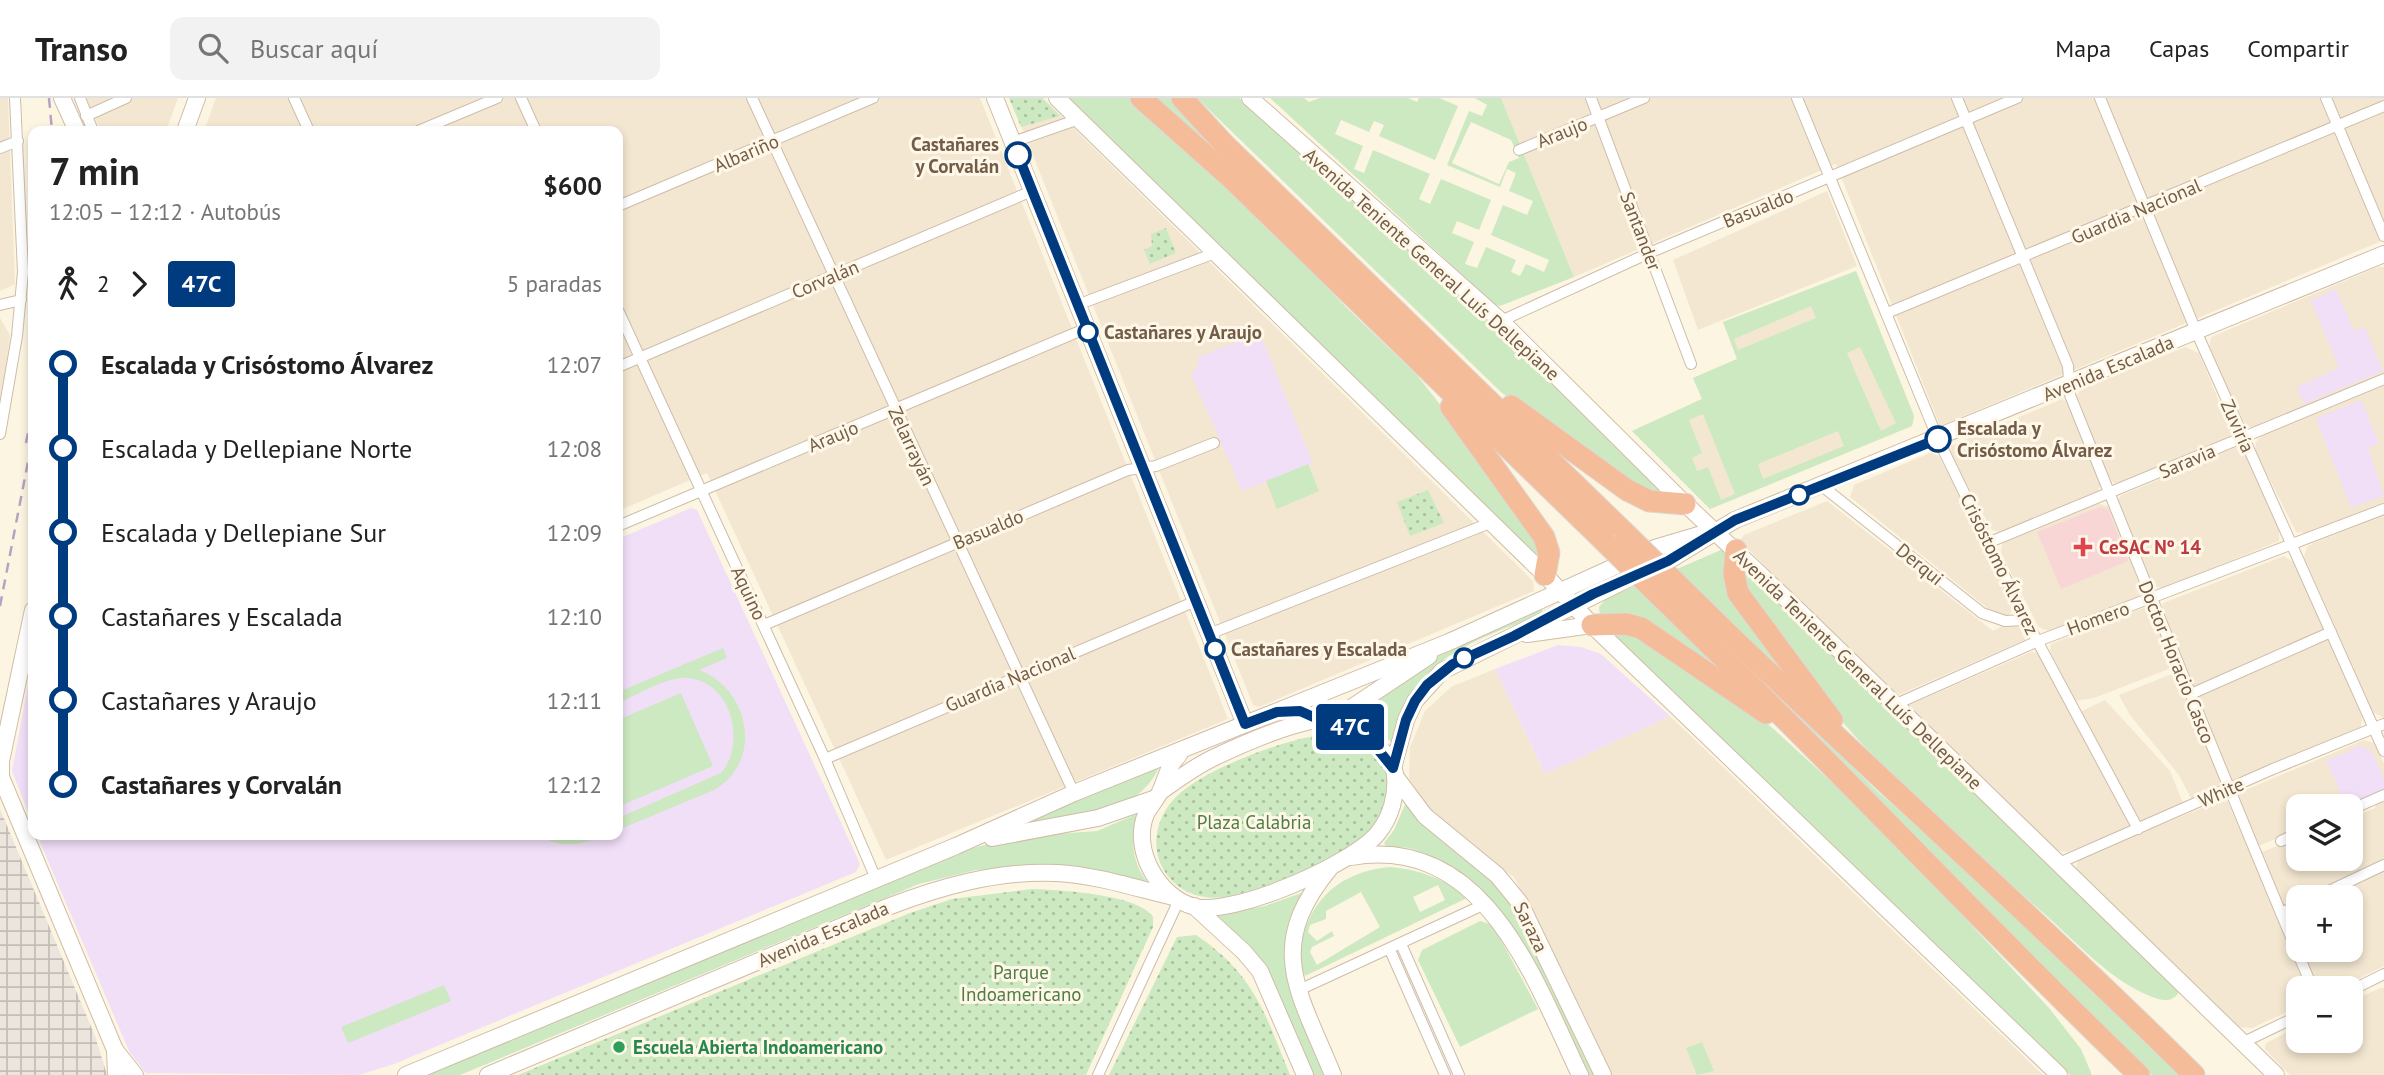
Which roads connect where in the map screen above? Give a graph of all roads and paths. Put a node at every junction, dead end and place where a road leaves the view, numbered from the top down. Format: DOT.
graph roads {
  1 [pos="15,98"];
  2 [pos="62,98"];
  3 [pos="80,98"];
  4 [pos="126,98"];
  5 [pos="197,98"];
  6 [pos="294,98"];
  7 [pos="497,98"];
  8 [pos="521,98"];
  9 [pos="752,98"];
  10 [pos="873,98"];
  11 [pos="995,98"];
  12 [pos="1057,98"];
  13 [pos="1141,98"];
  14 [pos="1182,98"];
  15 [pos="1250,98"];
  16 [pos="1591,98"];
  17 [pos="1644,98"];
  18 [pos="1797,98"];
  19 [pos="1957,98"];
  20 [pos="2017,98"];
  21 [pos="2101,98"];
  22 [pos="2326,98"];
  23 [pos="2384,106"];
  24 [pos="86,116"];
  25 [pos="1598,118"];
  26 [pos="1079,119"];
  27 [pos="1966,119"];
  28 [pos="2338,125"];
  29 [pos="75,126"];
  30 [pos="91,126"];
  31 [pos="187,126"];
  32 [pos="307,126"];
  33 [pos="430,126"];
  34 [pos="534,126"];
  35 [pos="18,141"];
  36 [pos="772,142"];
  37 [pos="1013,142"];
  38 [pos="0,148"];
  39 [pos="1519,150"];
  40 [pos="1828,179"];
  41 [pos="1032,191"];
  42 [pos="623,204"];
  43 [pos="2144,208"];
  44 [pos="2384,236"];
  45 [pos="1215,253"];
  46 [pos="1649,253"];
  47 [pos="2384,254"];
  48 [pos="2023,258"];
  49 [pos="833,275"];
  50 [pos="21,300"];
  51 [pos="1,302"];
  52 [pos="1077,305"];
  53 [pos="1887,313"];
  54 [pos="623,321"];
  55 [pos="1501,321"];
  56 [pos="1087,328"];
  57 [pos="2196,331"];
  58 [pos="1433,344"];
  59 [pos="1415,357"];
  60 [pos="640,358"];
  61 [pos="1690,364"];
  62 [pos="623,365"];
  63 [pos="2384,379"];
  64 [pos="2069,384"];
  65 [pos="896,409"];
  66 [pos="0,434"];
  67 [pos="2243,438"];
  68 [pos="1938,439"];
  69 [pos="1214,443"];
  70 [pos="1143,468"];
  71 [pos="1822,486"];
  72 [pos="702,491"];
  73 [pos="2110,493"];
  74 [pos="1685,504"];
  75 [pos="2384,509"];
  76 [pos="1490,523"];
  77 [pos="623,524"];
  78 [pos="1715,530"];
  79 [pos="1616,538"];
  80 [pos="957,542"];
  81 [pos="1990,542"];
  82 [pos="2293,544"];
  83 [pos="1655,548"];
  84 [pos="1736,550"];
  85 [pos="1668,561"];
  86 [pos="1616,566"];
  87 [pos="1545,575"];
  88 [pos="1628,579"];
  89 [pos="1561,593"];
  90 [pos="2151,599"];
  91 [pos="1196,601"];
  92 [pos="1573,606"];
  93 [pos="2026,620"];
  94 [pos="764,625"];
  95 [pos="1592,625"];
  96 [pos="2331,632"];
  97 [pos="28,634"];
  98 [pos="1209,634"];
  99 [pos="1514,636"];
  100 [pos="2038,641"];
  101 [pos="1448,642"];
  102 [pos="1019,675"];
  103 [pos="2191,694"];
  104 [pos="1894,705"];
  105 [pos="1277,712"];
  106 [pos="1327,720"];
  107 [pos="1245,724"];
  108 [pos="2379,727"];
  109 [pos="1803,736"];
  110 [pos="2384,751"];
  111 [pos="1182,752"];
  112 [pos="825,759"];
  113 [pos="1861,762"];
  114 [pos="1394,772"];
  115 [pos="2228,790"];
  116 [pos="1074,793"];
  117 [pos="1158,795"];
  118 [pos="2384,795"];
  119 [pos="2363,804"];
  120 [pos="2138,829"];
  121 [pos="2286,839"];
  122 [pos="2281,841"];
  123 [pos="956,846"];
  124 [pos="1341,861"];
  125 [pos="2059,863"];
  126 [pos="2384,865"];
  127 [pos="876,879"];
  128 [pos="2342,885"];
  129 [pos="1176,898"];
  130 [pos="1485,904"];
  131 [pos="1194,906"];
  132 [pos="2286,911"];
  133 [pos="2281,913"];
  134 [pos="1401,944"];
  135 [pos="1390,950"];
  136 [pos="2384,974"];
  137 [pos="2308,976"];
  138 [pos="2363,984"];
  139 [pos="1299,990"];
  140 [pos="2286,1022"];
  141 [pos="2244,1042"];
  142 [pos="115,1051"];
  143 [pos="116,1075"];
  144 [pos="135,1075"];
  145 [pos="406,1075"];
  146 [pos="488,1075"];
  147 [pos="1098,1075"];
  148 [pos="1305,1075"];
  149 [pos="1333,1075"];
  150 [pos="1445,1075"];
  151 [pos="1459,1075"];
  152 [pos="1580,1075"];
  153 [pos="1604,1075"];
  154 [pos="2059,1075"];
  155 [pos="2139,1075"];
  156 [pos="2194,1075"];
  157 [pos="2276,1075"];
  1 -- 35 [label="street"];
  2 -- 29 [label="main road"];
  3 -- 24 [label="street"];
  4 -- 24 [label="street"];
  5 -- 31 [label="main road"];
  6 -- 32 [label="street"];
  7 -- 33 [label="street"];
  8 -- 34 [label="street"];
  9 -- 36 [label="street, Zelarrayán"];
  10 -- 36 [label="street, Albariño"];
  11 -- 37 [label="main road"];
  12 -- 26 [label="main road"];
  13 -- 59 [label="highway"];
  14 -- 58 [label="highway"];
  15 -- 55 [label="main road, Avenida Teniente General Luís Dellepiane"];
  16 -- 25 [label="street, Santander"];
  17 -- 25 [label="street, Araujo"];
  18 -- 40 [label="street, Crisóstomo Álvarez"];
  19 -- 27 [label="street, Doctor Horacio Casco"];
  20 -- 27 [label="street, Basualdo"];
  21 -- 43 [label="street, Zuviría"];
  22 -- 28 [label="street"];
  23 -- 28 [label="street, Guardia Nacional"];
  24 -- 30 [label="street"];
  25 -- 39 [label="street, Araujo"];
  25 -- 46 [label="street, Santander"];
  26 -- 37 [label="street"];
  26 -- 45 [label="main road"];
  27 -- 40 [label="street, Basualdo"];
  27 -- 48 [label="street, Doctor Horacio Casco"];
  28 -- 43 [label="street, Guardia Nacional"];
  28 -- 44 [label="street"];
  35 -- 38 [label="street"];
  35 -- 50 [label="street"];
  36 -- 42 [label="street, Albariño"];
  36 -- 49 [label="street, Zelarrayán"];
  37 -- 41 [label="main road"];
  40 -- 46 [label="street, Basualdo"];
  40 -- 53 [label="street, Crisóstomo Álvarez"];
  41 -- 49 [label="street, Corvalán"];
  41 -- 52 [label="main road"];
  43 -- 48 [label="street, Guardia Nacional"];
  43 -- 57 [label="street, Zuviría"];
  45 -- 52 [label="street"];
  45 -- 76 [label="main road"];
  46 -- 55 [label="street, Basualdo"];
  46 -- 61 [label="street, Santander"];
  47 -- 57 [label="main road, Avenida Escalada"];
  48 -- 53 [label="street, Guardia Nacional"];
  48 -- 64 [label="street, Doctor Horacio Casco"];
  49 -- 60 [label="street, Corvalán"];
  49 -- 65 [label="street, Zelarrayán"];
  50 -- 51 [label="street"];
  50 -- 66 [label="street"];
  52 -- 56 [label="main road"];
  53 -- 68 [label="street, Crisóstomo Álvarez"];
  54 -- 60 [label="street, Aquino"];
  55 -- 74 [label="main road, Avenida Teniente General Luís Dellepiane"];
  56 -- 65 [label="street, Araujo"];
  56 -- 70 [label="main road"];
  57 -- 64 [label="main road, Avenida Escalada"];
  57 -- 67 [label="street, Zuviría"];
  58 -- 74 [label="highway"];
  58 -- 79 [label="highway"];
  59 -- 79 [label="highway"];
  59 -- 87 [label="highway"];
  60 -- 62 [label="street, Corvalán"];
  60 -- 72 [label="street, Aquino"];
  63 -- 67 [label="street, Saravia"];
  64 -- 68 [label="main road, Avenida Escalada"];
  64 -- 73 [label="street, Doctor Horacio Casco"];
  65 -- 72 [label="street, Araujo"];
  65 -- 80 [label="street, Zelarrayán"];
  67 -- 73 [label="street, Saravia"];
  67 -- 82 [label="street, Zuviría"];
  68 -- 71 [label="main road, Avenida Escalada"];
  68 -- 81 [label="street, Crisóstomo Álvarez"];
  69 -- 70 [label="street, Basualdo"];
  70 -- 80 [label="street, Basualdo"];
  70 -- 91 [label="main road"];
  71 -- 78 [label="main road, Avenida Escalada"];
  71 -- 93 [label="street, Derqui"];
  72 -- 77 [label="street, Araujo"];
  72 -- 94 [label="street, Aquino"];
  73 -- 81 [label="street, Saravia"];
  73 -- 90 [label="street, Doctor Horacio Casco"];
  74 -- 78 [label="main road, Avenida Teniente General Luís Dellepiane"];
  75 -- 82 [label="street, Homero"];
  76 -- 87 [label="main road"];
  76 -- 98 [label="street"];
  78 -- 83 [label="main road, Avenida Escalada"];
  78 -- 84 [label="main road, Avenida Teniente General Luís Dellepiane"];
  78 -- 85 [label="main road, Avenida Escalada"];
  79 -- 109 [label="highway, bridge"];
  79 -- 113 [label="highway, bridge"];
  80 -- 94 [label="street, Basualdo"];
  80 -- 102 [label="street, Zelarrayán"];
  81 -- 93 [label="street, Crisóstomo Álvarez"];
  82 -- 90 [label="street, Homero"];
  82 -- 96 [label="street, Zuviría"];
  84 -- 104 [label="main road, Avenida Teniente General Luís Dellepiane"];
  84 -- 113 [label="highway"];
  86 -- 89 [label="main road, Avenida Escalada"];
  87 -- 89 [label="main road"];
  88 -- 92 [label="main road"];
  89 -- 92 [label="main road"];
  89 -- 101 [label="main road, Avenida Escalada"];
  90 -- 100 [label="street, Homero"];
  90 -- 103 [label="street, Doctor Horacio Casco"];
  91 -- 98 [label="main road"];
  91 -- 102 [label="street, Guardia Nacional"];
  92 -- 95 [label="main road"];
  92 -- 99 [label="main road"];
  93 -- 100 [label="street, Crisóstomo Álvarez"];
  94 -- 112 [label="street, Aquino"];
  95 -- 99 [label="main road"];
  95 -- 109 [label="highway"];
  95 -- 154 [label="main road"];
  96 -- 103 [label="street"];
  96 -- 108 [label="street, Zuviría"];
  97 -- 142 [label="main road"];
  98 -- 107 [label="main road"];
  99 -- 114 [label="main road"];
  100 -- 104 [label="street, Homero"];
  100 -- 120 [label="street, Crisóstomo Álvarez"];
  101 -- 105 [label="main road, Avenida Escalada"];
  101 -- 106 [label="main road, Avenida Escalada"];
  102 -- 112 [label="street, Guardia Nacional"];
  102 -- 116 [label="street, Zelarrayán"];
  103 -- 115 [label="street, Doctor Horacio Casco"];
  104 -- 125 [label="main road, Avenida Teniente General Luís Dellepiane"];
  105 -- 106 [label="main road"];
  105 -- 107 [label="main road, Avenida Escalada"];
  106 -- 114 [label="main road"];
  106 -- 117 [label="main road"];
  107 -- 111 [label="main road, Avenida Escalada"];
  108 -- 110 [label="street, Zuviría"];
  108 -- 115 [label="street, White"];
  109 -- 155 [label="highway"];
  111 -- 116 [label="main road, Avenida Escalada"];
  111 -- 117 [label="main road"];
  112 -- 127 [label="street, Aquino"];
  113 -- 156 [label="highway"];
  114 -- 124 [label="main road"];
  114 -- 153 [label="main road, Saraza"];
  115 -- 120 [label="street, White"];
  115 -- 133 [label="street, Doctor Horacio Casco"];
  116 -- 123 [label="main road, Avenida Escalada"];
  117 -- 123 [label="main road, Avenida Escalada"];
  117 -- 129 [label="main road"];
  118 -- 119 [label="street"];
  120 -- 125 [label="street, White"];
  121 -- 122 [label="street"];
  123 -- 127 [label="main road, Avenida Escalada"];
  124 -- 130 [label="main road, Saraza"];
  124 -- 131 [label="main road"];
  124 -- 139 [label="main road"];
  125 -- 141 [label="main road, Avenida Teniente General Luís Dellepiane"];
  126 -- 128 [label="street"];
  127 -- 145 [label="main road, Avenida Escalada"];
  129 -- 131 [label="main road"];
  129 -- 146 [label="main road, Avenida Escalada"];
  129 -- 147 [label="street"];
  130 -- 134 [label="street"];
  130 -- 152 [label="main road, Saraza"];
  131 -- 148 [label="main road"];
  132 -- 133 [label="street"];
  133 -- 137 [label="street, Doctor Horacio Casco"];
  134 -- 135 [label="street"];
  134 -- 151 [label="street"];
  135 -- 139 [label="street"];
  135 -- 150 [label="street"];
  136 -- 138 [label="street"];
  139 -- 149 [label="main road"];
  140 -- 141 [label="street"];
  141 -- 157 [label="main road, Avenida Teniente General Luís Dellepiane"];
  142 -- 143 [label="main road"];
  142 -- 144 [label="main road"];
}
